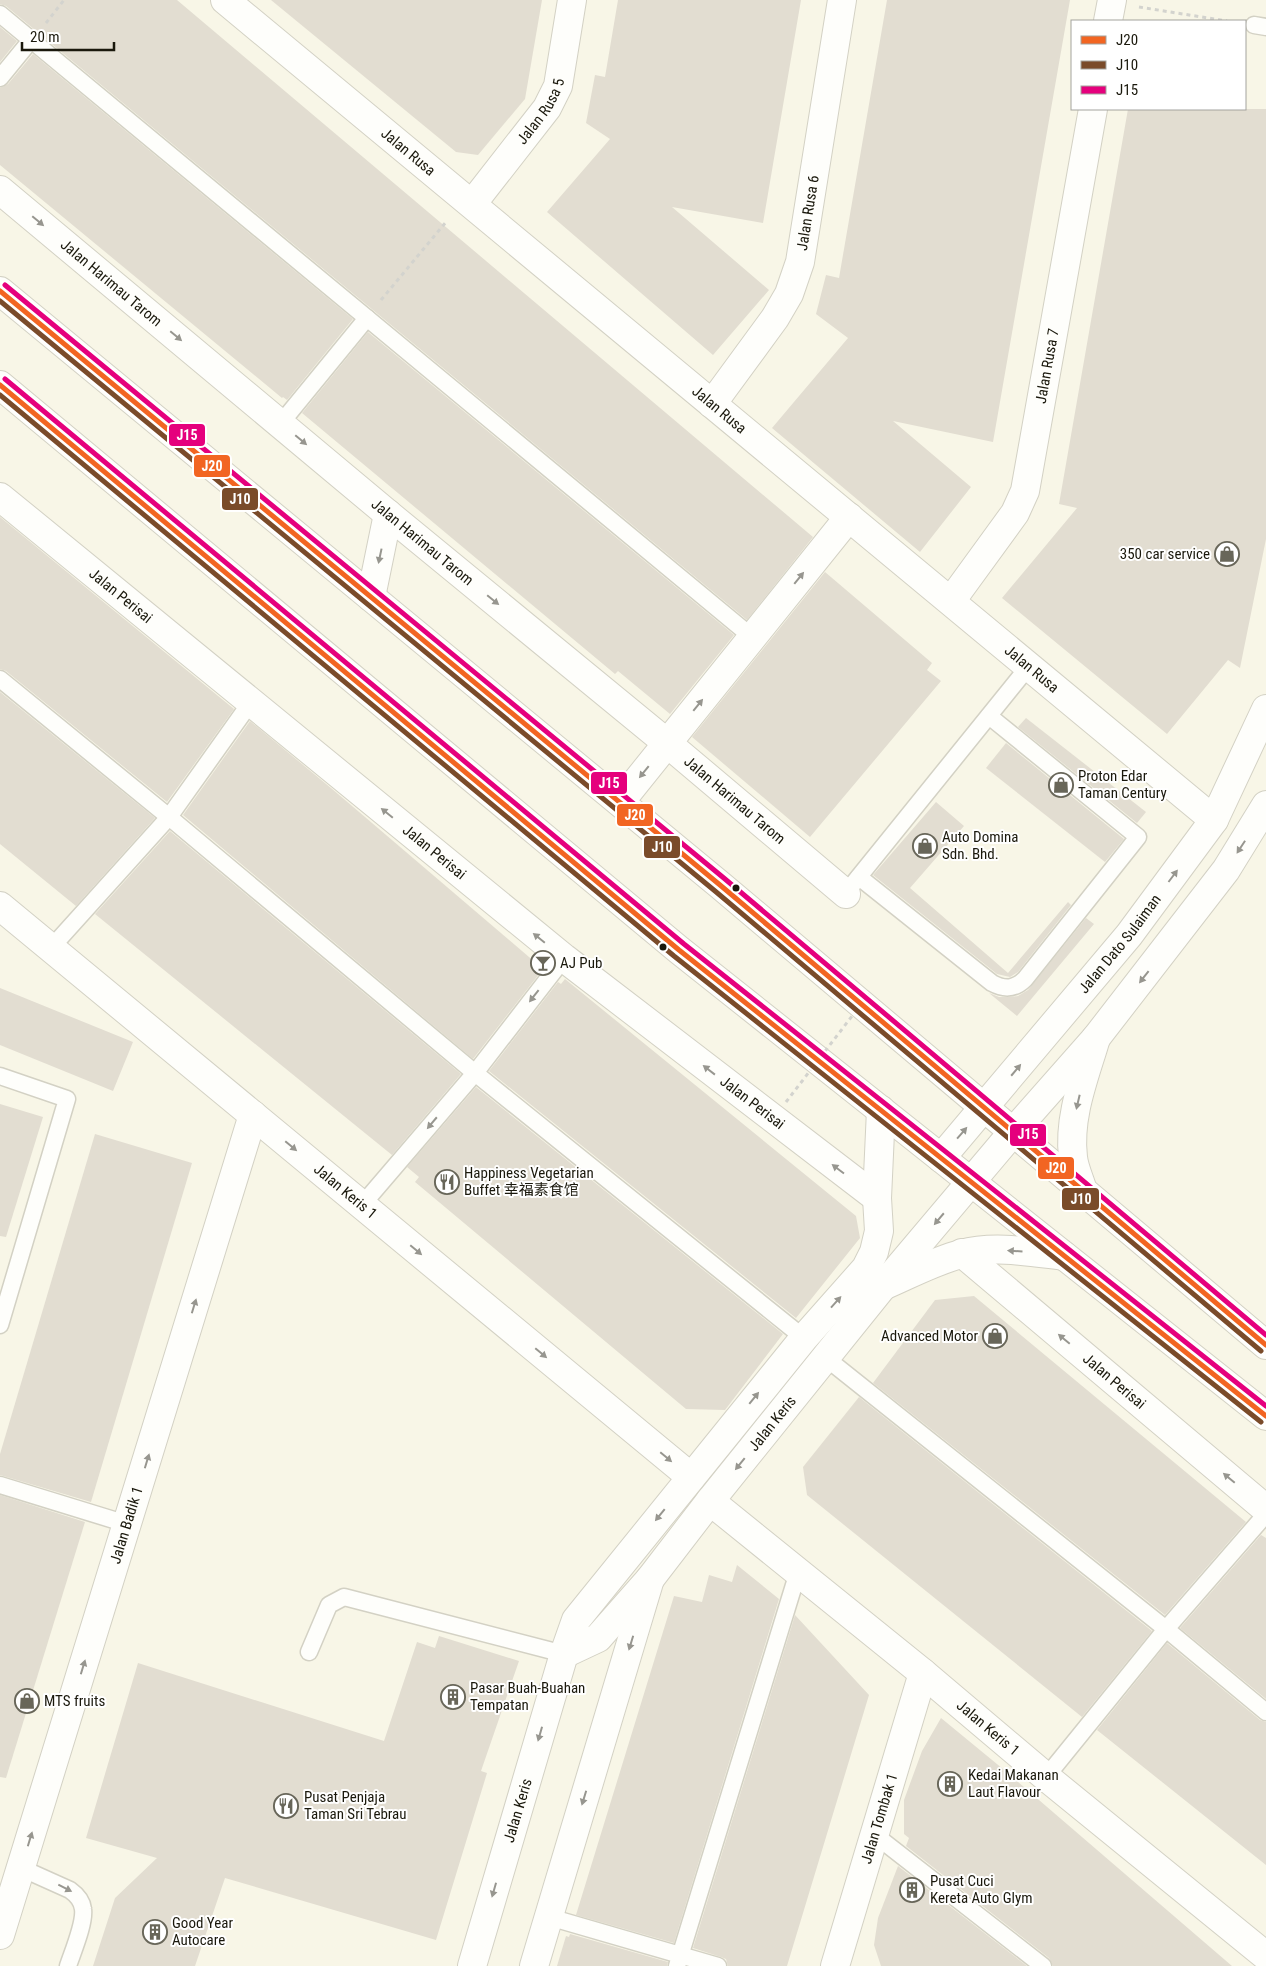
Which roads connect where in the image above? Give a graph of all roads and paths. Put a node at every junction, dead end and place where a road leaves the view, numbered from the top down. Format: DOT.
graph roads {
  1 [pos="225,0"];
  2 [pos="572,0"];
  3 [pos="842,0"];
  4 [pos="1111,8"];
  5 [pos="0,14"];
  6 [pos="1218,20"];
  7 [pos="31,40"];
  8 [pos="0,78"];
  9 [pos="1093,110"];
  10 [pos="0,190"];
  11 [pos="469,202"];
  12 [pos="0,291"];
  13 [pos="367,318"];
  14 [pos="0,384"];
  15 [pos="712,404"];
  16 [pos="281,423"];
  17 [pos="0,497"];
  18 [pos="388,514"];
  19 [pos="849,517"];
  20 [pos="371,597"];
  21 [pos="951,601"];
  22 [pos="752,637"];
  23 [pos="1029,666"];
  24 [pos="0,679"];
  25 [pos="251,702"];
  26 [pos="1266,709"];
  27 [pos="988,716"];
  28 [pos="667,743"];
  29 [pos="620,802"];
  30 [pos="1266,805"];
  31 [pos="169,816"];
  32 [pos="1214,820"];
  33 [pos="852,886"];
  34 [pos="0,906"];
  35 [pos="51,948"];
  36 [pos="564,958"];
  37 [pos="868,994"];
  38 [pos="1096,1038"];
  39 [pos="475,1073"];
  40 [pos="0,1076"];
  41 [pos="786,1102"];
  42 [pos="984,1107"];
  43 [pos="881,1110"];
  44 [pos="253,1115"];
  45 [pos="1013,1132"];
  46 [pos="940,1158"];
  47 [pos="971,1182"];
  48 [pos="1083,1191"];
  49 [pos="877,1198"];
  50 [pos="362,1206"];
  51 [pos="962,1253"];
  52 [pos="1064,1256"];
  53 [pos="883,1286"];
  54 [pos="0,1324"];
  55 [pos="804,1338"];
  56 [pos="1266,1345"];
  57 [pos="826,1358"];
  58 [pos="1266,1416"];
  59 [pos="691,1477"];
  60 [pos="0,1485"];
  61 [pos="710,1500"];
  62 [pos="1266,1509"];
  63 [pos="1266,1514"];
  64 [pos="127,1524"];
  65 [pos="798,1572"];
  66 [pos="650,1579"];
  67 [pos="1166,1629"];
  68 [pos="309,1652"];
  69 [pos="564,1654"];
  70 [pos="924,1673"];
  71 [pos="1266,1712"];
  72 [pos="1046,1777"];
  73 [pos="875,1835"];
  74 [pos="21,1868"];
  75 [pos="549,1917"];
  76 [pos="0,1936"];
  77 [pos="1266,1956"];
  78 [pos="679,1960"];
  79 [pos="68,1966"];
  80 [pos="472,1966"];
  81 [pos="534,1966"];
  82 [pos="718,1966"];
  83 [pos="836,1966"];
  84 [pos="1043,1966"];
  1 -- 11 [label="main road, Jalan Rusa"];
  2 -- 11 [label="main road, Jalan Rusa 5"];
  3 -- 15 [label="main road, Jalan Rusa 6"];
  4 -- 6 [label="path"];
  5 -- 7 [label="lane"];
  7 -- 8 [label="lane"];
  7 -- 13 [label="lane"];
  9 -- 21 [label="main road, Jalan Rusa 7"];
  10 -- 16 [label="main road, Jalan Harimau Tarom, one-way"];
  11 -- 13 [label="path"];
  11 -- 15 [label="main road, Jalan Rusa"];
  12 -- 20 [label="main road"];
  13 -- 16 [label="lane"];
  13 -- 22 [label="lane"];
  14 -- 43 [label="main road"];
  15 -- 19 [label="main road, Jalan Rusa"];
  16 -- 18 [label="main road, Jalan Harimau Tarom, one-way"];
  17 -- 25 [label="main road, Jalan Perisai"];
  18 -- 20 [label="main road, one-way"];
  18 -- 28 [label="main road, Jalan Harimau Tarom, one-way"];
  19 -- 21 [label="main road, Jalan Rusa"];
  22 -- 19 [label="main road, one-way"];
  20 -- 29 [label="main road"];
  21 -- 23 [label="main road, Jalan Rusa"];
  28 -- 22 [label="main road, one-way"];
  23 -- 27 [label="lane"];
  23 -- 32 [label="main road, Jalan Rusa"];
  24 -- 31 [label="lane"];
  25 -- 31 [label="lane"];
  36 -- 25 [label="main road, Jalan Perisai, one-way"];
  26 -- 32 [label="main road, Jalan Dato Sulaiman"];
  27 -- 33 [label="lane"];
  27 -- 33 [label="lane"];
  28 -- 29 [label="main road, one-way"];
  28 -- 33 [label="main road, Jalan Harimau Tarom"];
  29 -- 42 [label="main road"];
  30 -- 38 [label="main road, one-way"];
  31 -- 35 [label="lane"];
  31 -- 39 [label="lane"];
  42 -- 32 [label="main road, Jalan Dato Sulaiman, one-way"];
  34 -- 35 [label="main road, Jalan Keris 1"];
  35 -- 44 [label="main road, Jalan Keris 1"];
  36 -- 39 [label="lane, one-way"];
  49 -- 36 [label="main road, Jalan Perisai, one-way"];
  37 -- 41 [label="path, bridge"];
  38 -- 45 [label="main road"];
  38 -- 48 [label="main road, one-way"];
  39 -- 50 [label="lane, one-way"];
  39 -- 55 [label="lane"];
  40 -- 54 [label="lane"];
  42 -- 45 [label="main road"];
  46 -- 42 [label="main road, Jalan Dato Sulaiman, one-way"];
  43 -- 46 [label="main road"];
  43 -- 49 [label="main road, Jalan Keris"];
  44 -- 50 [label="main road, Jalan Keris 1, one-way"];
  64 -- 44 [label="main road, Jalan Badik 1, one-way"];
  45 -- 47 [label="main road"];
  45 -- 48 [label="main road"];
  46 -- 47 [label="main road"];
  47 -- 52 [label="main road"];
  47 -- 53 [label="main road, Jalan Keris, one-way"];
  48 -- 56 [label="main road"];
  55 -- 49 [label="main road, Jalan Keris, one-way"];
  50 -- 59 [label="main road, Jalan Keris 1, one-way"];
  52 -- 51 [label="main road, one-way"];
  51 -- 53 [label="main road"];
  62 -- 51 [label="main road, Jalan Perisai, one-way"];
  52 -- 58 [label="main road"];
  53 -- 57 [label="main road, Jalan Keris"];
  59 -- 55 [label="main road, Jalan Keris, one-way"];
  57 -- 61 [label="main road, Jalan Keris, one-way"];
  57 -- 67 [label="lane"];
  59 -- 69 [label="main road, Jalan Keris, one-way"];
  60 -- 64 [label="lane"];
  61 -- 65 [label="main road, Jalan Keris 1"];
  61 -- 66 [label="main road, Jalan Keris"];
  63 -- 67 [label="lane"];
  74 -- 64 [label="main road, Jalan Badik 1, one-way"];
  65 -- 70 [label="main road, Jalan Keris 1"];
  65 -- 78 [label="lane"];
  66 -- 69 [label="main road, Jalan Keris"];
  66 -- 75 [label="main road, one-way"];
  67 -- 71 [label="lane"];
  67 -- 72 [label="lane"];
  68 -- 69 [label="lane"];
  69 -- 80 [label="main road, Jalan Keris, one-way"];
  70 -- 72 [label="main road, Jalan Keris 1"];
  70 -- 73 [label="main road, Jalan Tombak 1"];
  72 -- 77 [label="main road, Jalan Keris 1"];
  73 -- 83 [label="main road, Jalan Tombak 1"];
  73 -- 84 [label="lane"];
  74 -- 76 [label="main road, Jalan Badik 1"];
  74 -- 79 [label="lane, one-way"];
  75 -- 78 [label="lane"];
  75 -- 81 [label="main road"];
  78 -- 82 [label="lane"];
}
